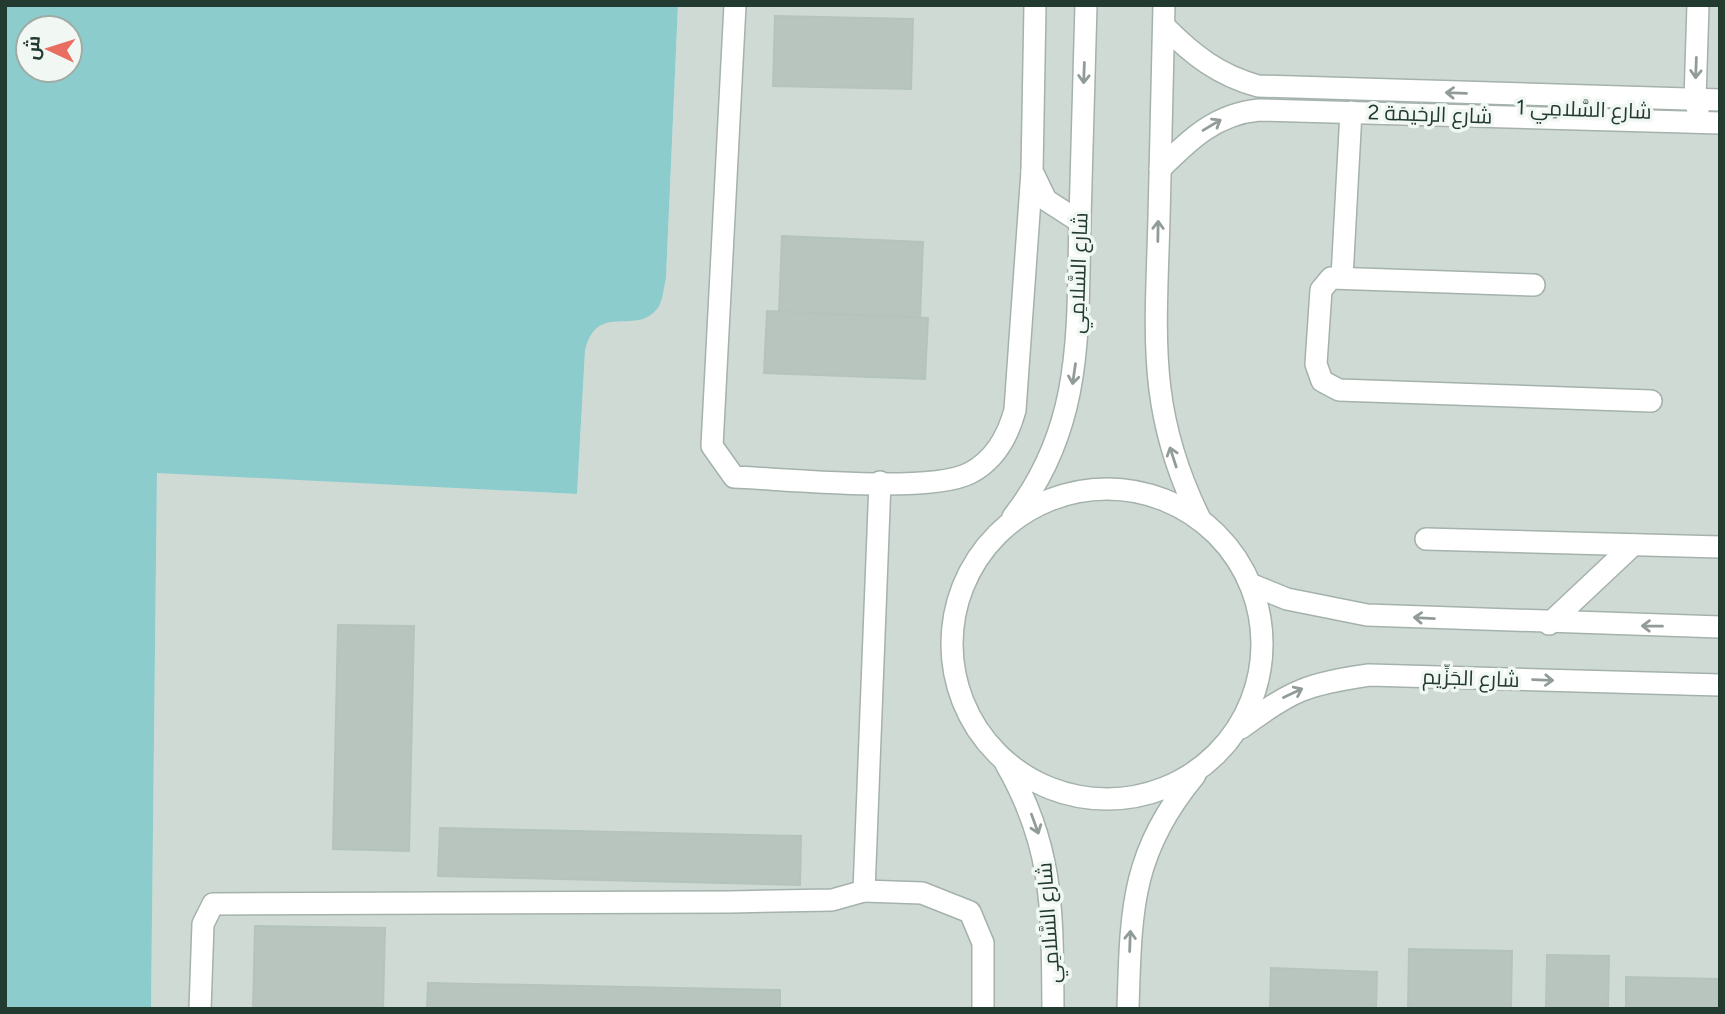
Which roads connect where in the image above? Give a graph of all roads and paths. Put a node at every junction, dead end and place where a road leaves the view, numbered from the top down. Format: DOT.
graph roads {
  1 [pos="735,5"];
  2 [pos="1035,5"];
  3 [pos="1086,5"];
  4 [pos="1698,5"];
  5 [pos="1164,16"];
  6 [pos="1720,86"];
  7 [pos="1720,100"];
  8 [pos="1351,112"];
  9 [pos="1706,114"];
  10 [pos="1472,116"];
  11 [pos="1160,169"];
  12 [pos="1032,171"];
  13 [pos="1080,222"];
  14 [pos="1342,277"];
  15 [pos="1534,285"];
  16 [pos="1651,401"];
  17 [pos="880,482"];
  18 [pos="1200,519"];
  19 [pos="1007,525"];
  20 [pos="1426,539"];
  21 [pos="1633,545"];
  22 [pos="1720,547"];
  23 [pos="1250,584"];
  24 [pos="1549,624"];
  25 [pos="1720,627"];
  26 [pos="1720,685"];
  27 [pos="1237,731"];
  28 [pos="1005,762"];
  29 [pos="1201,768"];
  30 [pos="864,891"];
  31 [pos="200,1009"];
  32 [pos="983,1009"];
  33 [pos="1053,1009"];
  34 [pos="1128,1009"];
  1 -- 17 [label="street"];
  2 -- 12 [label="street"];
  3 -- 13 [label="street, شارع السَّلامِي, one-way"];
  4 -- 9 [label="street, one-way"];
  9 -- 5 [label="street, شارع الرخيمَة 2, one-way"];
  5 -- 11 [label="street"];
  6 -- 7 [label="street"];
  7 -- 9 [label="street, شارع الرخيمَة 2"];
  8 -- 10 [label="street, شارع الرخيمَة 2"];
  11 -- 8 [label="street, شارع الرخيمَة 2, one-way"];
  8 -- 14 [label="street"];
  9 -- 10 [label="street, شارع السَّلامِي 1"];
  18 -- 11 [label="street, one-way"];
  12 -- 13 [label="street"];
  12 -- 17 [label="street"];
  13 -- 19 [label="street, شارع السَّلامِي, one-way"];
  14 -- 15 [label="street"];
  14 -- 16 [label="street"];
  17 -- 30 [label="street"];
  18 -- 19 [label="street"];
  18 -- 23 [label="street"];
  19 -- 28 [label="street"];
  20 -- 21 [label="street"];
  21 -- 22 [label="street"];
  21 -- 24 [label="street"];
  24 -- 23 [label="street, one-way"];
  23 -- 27 [label="street"];
  25 -- 24 [label="street, one-way"];
  27 -- 26 [label="street, شارع الجَزِّيم, one-way"];
  27 -- 29 [label="street"];
  28 -- 29 [label="street"];
  28 -- 33 [label="street, شارع السَّلامِي, one-way"];
  34 -- 29 [label="street, one-way"];
  30 -- 31 [label="street"];
  30 -- 32 [label="street"];
}
